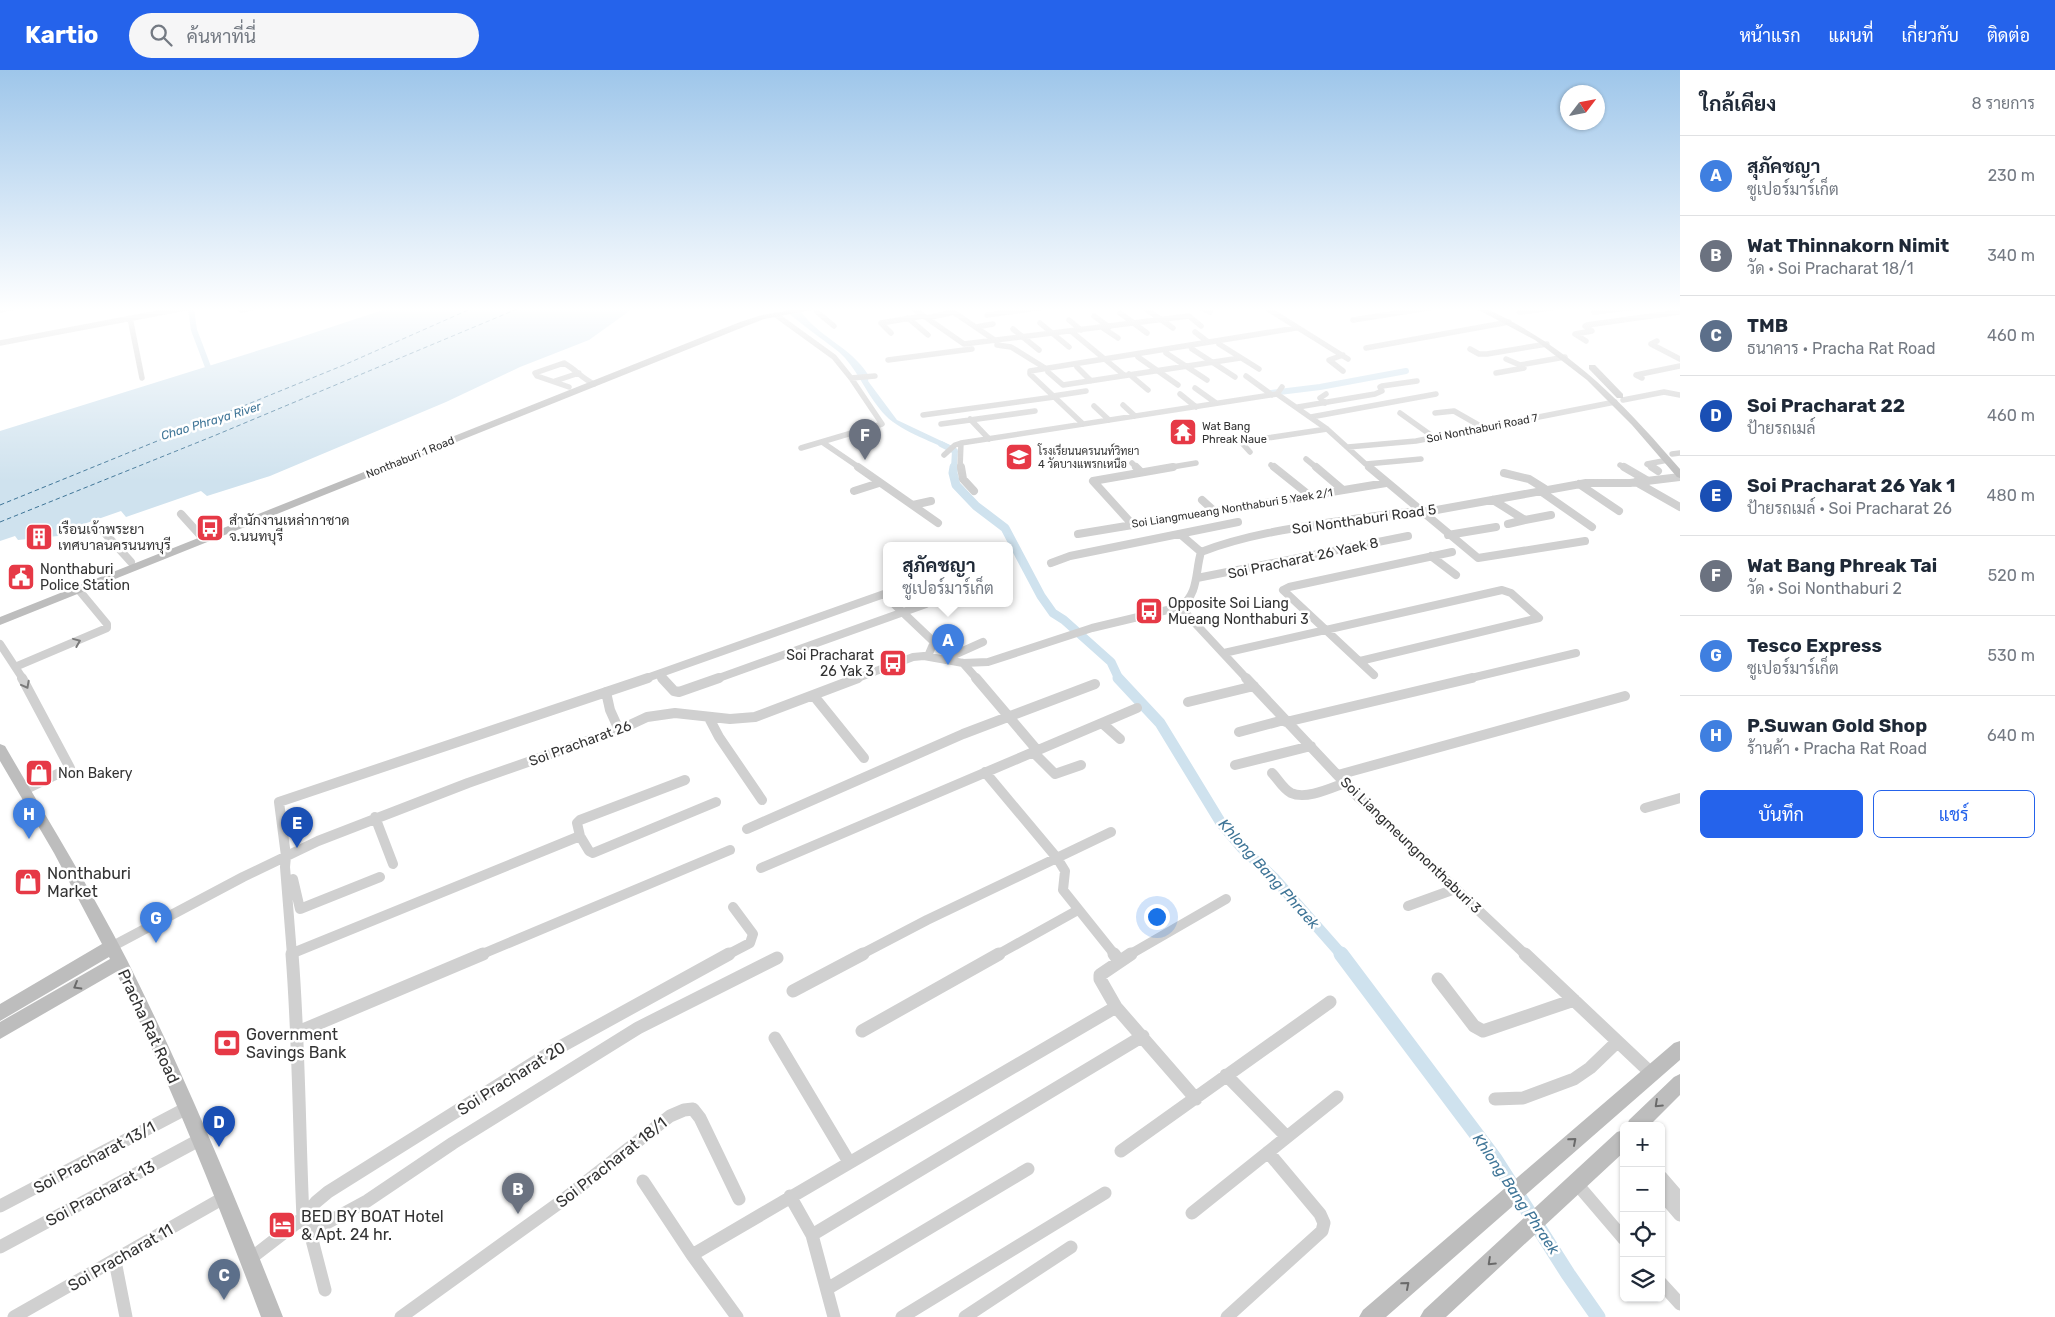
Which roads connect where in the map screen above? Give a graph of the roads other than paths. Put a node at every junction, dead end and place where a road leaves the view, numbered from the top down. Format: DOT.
graph roads {
  1 [pos="141,365"];
  2 [pos="556,365"];
  3 [pos="570,365"];
  4 [pos="631,365"];
  5 [pos="841,365"];
  6 [pos="1039,365"];
  7 [pos="1071,365"];
  8 [pos="1113,365"];
  9 [pos="1150,365"];
  10 [pos="1185,365"];
  11 [pos="1197,365"];
  12 [pos="1218,365"];
  13 [pos="1252,365"];
  14 [pos="1336,365"];
  15 [pos="1537,365"];
  16 [pos="1576,365"];
  17 [pos="1582,365"];
  18 [pos="1588,365"];
  19 [pos="1680,366"];
  20 [pos="1077,367"];
  21 [pos="1188,367"];
  22 [pos="1258,369"];
  23 [pos="1046,370"];
  24 [pos="1159,371"];
  25 [pos="1343,371"];
  26 [pos="579,373"];
  27 [pos="1496,373"];
  28 [pos="1127,375"];
  29 [pos="873,376"];
  30 [pos="1246,376"];
  31 [pos="1235,377"];
  32 [pos="142,378"];
  33 [pos="853,378"];
  34 [pos="1642,378"];
  35 [pos="1091,380"];
  36 [pos="1207,380"];
  37 [pos="555,381"];
  38 [pos="1417,381"];
  39 [pos="590,382"];
  40 [pos="1178,385"];
  41 [pos="569,387"];
  42 [pos="1282,387"];
  43 [pos="1196,388"];
  44 [pos="1613,388"];
  45 [pos="1148,390"];
  46 [pos="1086,392"];
  47 [pos="1271,393"];
  48 [pos="1180,394"];
  49 [pos="1326,394"];
  50 [pos="1436,394"];
  51 [pos="1680,395"];
  52 [pos="1053,397"];
  53 [pos="1213,401"];
  54 [pos="1619,401"];
  55 [pos="1324,403"];
  56 [pos="1124,405"];
  57 [pos="1194,405"];
  58 [pos="1094,406"];
  59 [pos="1298,407"];
  60 [pos="1035,411"];
  61 [pos="1400,413"];
  62 [pos="1435,413"];
  63 [pos="1133,414"];
  64 [pos="923,415"];
  65 [pos="1311,417"];
  66 [pos="1107,418"];
  67 [pos="970,420"];
  68 [pos="940,424"];
  69 [pos="1083,424"];
  70 [pos="1482,427"];
  71 [pos="1327,429"];
  72 [pos="1436,438"];
  73 [pos="989,439"];
  74 [pos="822,442"];
  75 [pos="958,444"];
  76 [pos="1348,447"];
  77 [pos="801,448"];
  78 [pos="1250,452"];
  79 [pos="946,453"];
  80 [pos="1673,456"];
  81 [pos="1306,458"];
  82 [pos="1421,459"];
  83 [pos="1680,462"];
  84 [pos="1132,463"];
  85 [pos="1196,463"];
  86 [pos="1366,464"];
  87 [pos="1271,465"];
  88 [pos="1620,465"];
  89 [pos="1658,471"];
  90 [pos="1141,472"];
  91 [pos="1504,473"];
  92 [pos="1680,476"];
  93 [pos="1648,481"];
  94 [pos="879,482"];
  95 [pos="1386,482"];
  96 [pos="1636,482"];
  97 [pos="1579,484"];
  98 [pos="1344,490"];
  99 [pos="1542,490"];
  100 [pos="854,491"];
  101 [pos="974,491"];
  102 [pos="1309,495"];
  103 [pos="1202,500"];
  104 [pos="1493,500"];
  105 [pos="931,501"];
  106 [pos="913,505"];
  107 [pos="1680,507"];
  108 [pos="1213,510"];
  109 [pos="1619,511"];
  110 [pos="1421,512"];
  111 [pos="181,514"];
  112 [pos="1551,516"];
  113 [pos="1525,520"];
  114 [pos="1238,522"];
  115 [pos="938,523"];
  116 [pos="1132,524"];
  117 [pos="1508,524"];
  118 [pos="1496,527"];
  119 [pos="1592,527"];
  120 [pos="102,530"];
  121 [pos="1078,534"];
  122 [pos="1180,534"];
  123 [pos="200,535"];
  124 [pos="1448,535"];
  125 [pos="1408,536"];
  126 [pos="1584,541"];
  127 [pos="1201,552"];
  128 [pos="1452,552"];
  129 [pos="1431,556"];
  130 [pos="131,562"];
  131 [pos="1051,563"];
  132 [pos="1456,576"];
  133 [pos="1197,578"];
  134 [pos="78,589"];
  135 [pos="883,596"];
  136 [pos="897,607"];
  137 [pos="916,607"];
  138 [pos="1180,607"];
  139 [pos="902,611"];
  140 [pos="0,615"];
  141 [pos="0,621"];
  142 [pos="1326,630"];
  143 [pos="983,642"];
  144 [pos="0,644"];
  145 [pos="1224,652"];
  146 [pos="1576,653"];
  147 [pos="928,656"];
  148 [pos="944,660"];
  149 [pos="1360,661"];
  150 [pos="963,663"];
  151 [pos="15,667"];
  152 [pos="659,674"];
  153 [pos="1374,675"];
  154 [pos="1095,684"];
  155 [pos="1254,686"];
  156 [pos="606,692"];
  157 [pos="814,696"];
  158 [pos="1625,696"];
  159 [pos="1188,702"];
  160 [pos="1137,708"];
  161 [pos="1007,715"];
  162 [pos="709,718"];
  163 [pos="1285,721"];
  164 [pos="1102,723"];
  165 [pos="619,730"];
  166 [pos="1239,732"];
  167 [pos="1120,739"];
  168 [pos="0,741"];
  169 [pos="1311,746"];
  170 [pos="0,749"];
  171 [pos="1035,751"];
  172 [pos="864,758"];
  173 [pos="1081,765"];
  174 [pos="1235,765"];
  175 [pos="985,772"];
  176 [pos="1272,774"];
  177 [pos="1341,779"];
  178 [pos="685,780"];
  179 [pos="24,790"];
  180 [pos="1680,798"];
  181 [pos="762,800"];
  182 [pos="716,802"];
  183 [pos="1645,808"];
  184 [pos="375,818"];
  185 [pos="747,829"];
  186 [pos="1110,832"];
  187 [pos="580,836"];
  188 [pos="730,850"];
  189 [pos="1057,858"];
  190 [pos="286,861"];
  191 [pos="393,864"];
  192 [pos="761,868"];
  193 [pos="380,877"];
  194 [pos="293,879"];
  195 [pos="1455,889"];
  196 [pos="292,897"];
  197 [pos="1226,899"];
  198 [pos="733,906"];
  199 [pos="1408,906"];
  200 [pos="1078,910"];
  201 [pos="293,953"];
  202 [pos="115,954"];
  203 [pos="777,958"];
  204 [pos="1120,961"];
  205 [pos="1438,979"];
  206 [pos="792,991"];
  207 [pos="1574,1000"];
  208 [pos="1330,1002"];
  209 [pos="1116,1007"];
  210 [pos="0,1013"];
  211 [pos="0,1031"];
  212 [pos="862,1031"];
  213 [pos="298,1032"];
  214 [pos="1143,1036"];
  215 [pos="775,1038"];
  216 [pos="1617,1042"];
  217 [pos="1680,1049"];
  218 [pos="1652,1074"];
  219 [pos="1226,1075"];
  220 [pos="1680,1084"];
  221 [pos="1337,1097"];
  222 [pos="1196,1099"];
  223 [pos="1495,1099"];
  224 [pos="187,1108"];
  225 [pos="1640,1122"];
  226 [pos="1287,1137"];
  227 [pos="201,1138"];
  228 [pos="1620,1147"];
  229 [pos="1121,1151"];
  230 [pos="1268,1152"];
  231 [pos="849,1162"];
  232 [pos="1028,1168"];
  233 [pos="643,1181"];
  234 [pos="1665,1182"];
  235 [pos="1571,1189"];
  236 [pos="1105,1193"];
  237 [pos="225,1196"];
  238 [pos="790,1196"];
  239 [pos="1665,1198"];
  240 [pos="739,1199"];
  241 [pos="1680,1199"];
  242 [pos="0,1206"];
  243 [pos="1192,1213"];
  244 [pos="1680,1215"];
  245 [pos="303,1218"];
  246 [pos="310,1232"];
  247 [pos="812,1235"];
  248 [pos="1620,1235"];
  249 [pos="0,1247"];
  250 [pos="1071,1247"];
  251 [pos="692,1255"];
  252 [pos="250,1259"];
  253 [pos="115,1261"];
  254 [pos="1665,1287"];
  255 [pos="325,1290"];
  256 [pos="827,1290"];
  257 [pos="1680,1304"];
  258 [pos="14,1317"];
  259 [pos="126,1317"];
  260 [pos="272,1317"];
  261 [pos="401,1317"];
  262 [pos="737,1317"];
  263 [pos="834,1317"];
  264 [pos="902,1317"];
  265 [pos="965,1317"];
  266 [pos="1227,1317"];
  267 [pos="1370,1317"];
  268 [pos="1431,1317"];
  1 -- 32 [label="street"];
  2 -- 37 [label="street"];
  3 -- 26 [label="street"];
  4 -- 39 [label="main road, Nonthaburi 1 Road"];
  5 -- 33 [label="street"];
  6 -- 23 [label="street"];
  7 -- 23 [label="street"];
  8 -- 28 [label="street"];
  9 -- 24 [label="street"];
  10 -- 21 [label="street"];
  11 -- 21 [label="street"];
  12 -- 31 [label="street"];
  13 -- 22 [label="street"];
  14 -- 25 [label="street"];
  15 -- 27 [label="street"];
  16 -- 54 [label="main road"];
  17 -- 44 [label="main road"];
  18 -- 44 [label="main road"];
  19 -- 34 [label="street"];
  20 -- 35 [label="street"];
  21 -- 24 [label="street"];
  21 -- 36 [label="street"];
  23 -- 35 [label="street"];
  23 -- 52 [label="street"];
  24 -- 28 [label="street"];
  24 -- 40 [label="street"];
  26 -- 37 [label="street"];
  26 -- 39 [label="street"];
  28 -- 35 [label="street"];
  28 -- 45 [label="street"];
  29 -- 33 [label="street"];
  30 -- 47 [label="street"];
  33 -- 74 [label="street"];
  37 -- 41 [label="street"];
  38 -- 55 [label="street"];
  39 -- 41 [label="main road, Nonthaburi 1 Road"];
  39 -- 134 [label="main road, Nonthaburi 1 Road"];
  41 -- 123 [label="main road, Nonthaburi 1 Road"];
  42 -- 47 [label="street"];
  43 -- 53 [label="street"];
  44 -- 54 [label="main road"];
  46 -- 52 [label="street"];
  47 -- 53 [label="street"];
  47 -- 59 [label="street"];
  48 -- 57 [label="street"];
  49 -- 55 [label="street"];
  50 -- 65 [label="street"];
  51 -- 54 [label="street"];
  52 -- 64 [label="street"];
  52 -- 69 [label="street"];
  53 -- 57 [label="street"];
  54 -- 70 [label="street, Soi Nonthaburi Road 7"];
  54 -- 80 [label="main road"];
  55 -- 59 [label="street"];
  56 -- 63 [label="street"];
  57 -- 63 [label="street"];
  58 -- 66 [label="street"];
  59 -- 65 [label="street"];
  60 -- 67 [label="street"];
  61 -- 72 [label="street"];
  62 -- 70 [label="street"];
  63 -- 66 [label="street"];
  65 -- 71 [label="street"];
  66 -- 69 [label="street"];
  67 -- 68 [label="street"];
  67 -- 73 [label="street"];
  69 -- 73 [label="street"];
  70 -- 72 [label="street, Soi Nonthaburi Road 7"];
  71 -- 76 [label="street"];
  71 -- 78 [label="street"];
  72 -- 76 [label="street, Soi Nonthaburi Road 7"];
  73 -- 75 [label="street"];
  74 -- 77 [label="street"];
  74 -- 94 [label="street"];
  75 -- 79 [label="street"];
  75 -- 101 [label="street"];
  76 -- 86 [label="street"];
  80 -- 83 [label="main road"];
  80 -- 89 [label="street"];
  80 -- 92 [label="main road"];
  81 -- 98 [label="street"];
  82 -- 86 [label="street"];
  84 -- 90 [label="street"];
  85 -- 90 [label="street"];
  86 -- 95 [label="street"];
  87 -- 102 [label="street"];
  88 -- 93 [label="street"];
  90 -- 116 [label="street"];
  91 -- 99 [label="street"];
  92 -- 93 [label="street, Soi Nonthaburi Road 5"];
  93 -- 96 [label="street, Soi Nonthaburi Road 5"];
  94 -- 100 [label="street"];
  94 -- 106 [label="street"];
  95 -- 98 [label="street, Soi Liangmueang Nonthaburi 5 Yaek 2/1"];
  95 -- 110 [label="street"];
  96 -- 97 [label="street, Soi Nonthaburi Road 5"];
  96 -- 107 [label="street"];
  97 -- 99 [label="street, Soi Nonthaburi Road 5"];
  97 -- 109 [label="street"];
  98 -- 102 [label="street, Soi Liangmueang Nonthaburi 5 Yaek 2/1"];
  99 -- 104 [label="street, Soi Nonthaburi Road 5"];
  99 -- 119 [label="street"];
  102 -- 108 [label="street, Soi Liangmueang Nonthaburi 5 Yaek 2/1"];
  103 -- 108 [label="street"];
  104 -- 110 [label="street, Soi Nonthaburi Road 5"];
  104 -- 113 [label="street"];
  105 -- 106 [label="street"];
  106 -- 115 [label="street"];
  108 -- 116 [label="street, Soi Liangmueang Nonthaburi 5 Yaek 2/1"];
  110 -- 124 [label="street"];
  110 -- 127 [label="street, Soi Nonthaburi Road 5"];
  111 -- 123 [label="street"];
  112 -- 113 [label="street"];
  113 -- 117 [label="street"];
  114 -- 122 [label="street"];
  116 -- 121 [label="street, Soi Liangmueang Nonthaburi 5 Yaek 2/1"];
  118 -- 124 [label="street"];
  120 -- 130 [label="street"];
  122 -- 127 [label="street"];
  122 -- 131 [label="street"];
  123 -- 130 [label="main road, Nonthaburi 1 Road"];
  124 -- 126 [label="street"];
  125 -- 133 [label="street, Soi Pracharat 26 Yaek 8"];
  127 -- 133 [label="street"];
  128 -- 129 [label="street"];
  129 -- 132 [label="street"];
  129 -- 142 [label="street"];
  130 -- 140 [label="main road, Nonthaburi 1 Road"];
  133 -- 138 [label="street"];
  134 -- 141 [label="main road, Nonthaburi 1 Road"];
  151 -- 134 [label="street, one-way"];
  135 -- 152 [label="street"];
  136 -- 139 [label="street"];
  137 -- 139 [label="street"];
  138 -- 145 [label="street, Soi Liangmeungnonthaburi 3"];
  138 -- 150 [label="street, Soi Pracharat 26"];
  139 -- 147 [label="street"];
  139 -- 152 [label="street"];
  142 -- 145 [label="street"];
  142 -- 149 [label="street"];
  142 -- 149 [label="street"];
  143 -- 148 [label="street"];
  144 -- 151 [label="street"];
  145 -- 155 [label="street, Soi Liangmeungnonthaburi 3"];
  146 -- 163 [label="street"];
  147 -- 148 [label="street, Soi Pracharat 26"];
  147 -- 157 [label="street, Soi Pracharat 26"];
  148 -- 150 [label="street, Soi Pracharat 26"];
  149 -- 153 [label="street"];
  150 -- 161 [label="street"];
  151 -- 179 [label="street, one-way"];
  152 -- 156 [label="street"];
  154 -- 161 [label="street"];
  155 -- 159 [label="street"];
  155 -- 163 [label="street, Soi Liangmeungnonthaburi 3"];
  156 -- 165 [label="street"];
  156 -- 190 [label="street"];
  157 -- 162 [label="street, Soi Pracharat 26"];
  157 -- 172 [label="street"];
  158 -- 177 [label="street"];
  160 -- 164 [label="street"];
  161 -- 171 [label="street"];
  161 -- 185 [label="street"];
  162 -- 165 [label="street, Soi Pracharat 26"];
  162 -- 181 [label="street"];
  163 -- 166 [label="street"];
  163 -- 169 [label="street, Soi Liangmeungnonthaburi 3"];
  164 -- 167 [label="street"];
  164 -- 171 [label="street"];
  165 -- 184 [label="street, Soi Pracharat 26"];
  168 -- 179 [label="main road"];
  169 -- 174 [label="street"];
  169 -- 177 [label="street, Soi Liangmeungnonthaburi 3"];
  170 -- 179 [label="main road, Pracha Rat Road"];
  171 -- 173 [label="street"];
  171 -- 175 [label="street"];
  175 -- 189 [label="street"];
  175 -- 192 [label="street"];
  176 -- 177 [label="street"];
  177 -- 195 [label="street, Soi Liangmeungnonthaburi 3"];
  178 -- 187 [label="street"];
  179 -- 202 [label="main road, Pracha Rat Road"];
  180 -- 183 [label="street"];
  182 -- 187 [label="street"];
  184 -- 190 [label="street, Soi Pracharat 26"];
  184 -- 191 [label="street"];
  186 -- 189 [label="street"];
  187 -- 201 [label="street"];
  188 -- 213 [label="street"];
  189 -- 200 [label="street"];
  189 -- 206 [label="street"];
  190 -- 196 [label="street"];
  190 -- 202 [label="street, Soi Pracharat 26"];
  193 -- 196 [label="street"];
  194 -- 196 [label="street"];
  195 -- 199 [label="street"];
  195 -- 207 [label="street, Soi Liangmeungnonthaburi 3"];
  196 -- 201 [label="street"];
  197 -- 204 [label="street"];
  198 -- 245 [label="street, Soi Pracharat 20"];
  200 -- 204 [label="street"];
  200 -- 212 [label="street"];
  201 -- 213 [label="street"];
  202 -- 210 [label="main road"];
  202 -- 211 [label="main road, one-way"];
  202 -- 224 [label="main road, Pracha Rat Road"];
  203 -- 246 [label="street"];
  204 -- 209 [label="street"];
  205 -- 207 [label="street"];
  207 -- 216 [label="street, Soi Liangmeungnonthaburi 3"];
  208 -- 219 [label="street"];
  209 -- 214 [label="street"];
  209 -- 231 [label="street"];
  213 -- 245 [label="street"];
  214 -- 222 [label="street"];
  214 -- 247 [label="street"];
  215 -- 231 [label="street"];
  216 -- 218 [label="street, Soi Liangmeungnonthaburi 3"];
  216 -- 223 [label="street"];
  217 -- 218 [label="main road"];
  267 -- 218 [label="main road, one-way"];
  219 -- 222 [label="street"];
  219 -- 226 [label="street"];
  220 -- 225 [label="main road, one-way"];
  221 -- 226 [label="street"];
  222 -- 229 [label="street"];
  224 -- 227 [label="main road, Pracha Rat Road"];
  224 -- 242 [label="street, Soi Pracharat 13/1"];
  226 -- 230 [label="street"];
  227 -- 237 [label="main road, Pracha Rat Road"];
  227 -- 249 [label="street, Soi Pracharat 13"];
  228 -- 235 [label="main road"];
  230 -- 243 [label="street"];
  230 -- 266 [label="street"];
  231 -- 238 [label="street"];
  232 -- 256 [label="street"];
  233 -- 251 [label="street"];
  234 -- 241 [label="street"];
  235 -- 248 [label="street"];
  235 -- 268 [label="main road, one-way"];
  236 -- 264 [label="street"];
  237 -- 252 [label="main road, Pracha Rat Road"];
  237 -- 253 [label="street, Soi Pracharat 11"];
  238 -- 247 [label="street"];
  238 -- 251 [label="street"];
  239 -- 244 [label="street"];
  240 -- 261 [label="street, Soi Pracharat 18/1"];
  245 -- 246 [label="street"];
  245 -- 252 [label="street, Soi Pracharat 20"];
  246 -- 255 [label="street"];
  247 -- 256 [label="street"];
  250 -- 265 [label="street"];
  251 -- 262 [label="street"];
  252 -- 260 [label="main road, Pracha Rat Road"];
  253 -- 258 [label="street, Soi Pracharat 11"];
  253 -- 259 [label="street"];
  254 -- 257 [label="street"];
  256 -- 263 [label="street"];
}
